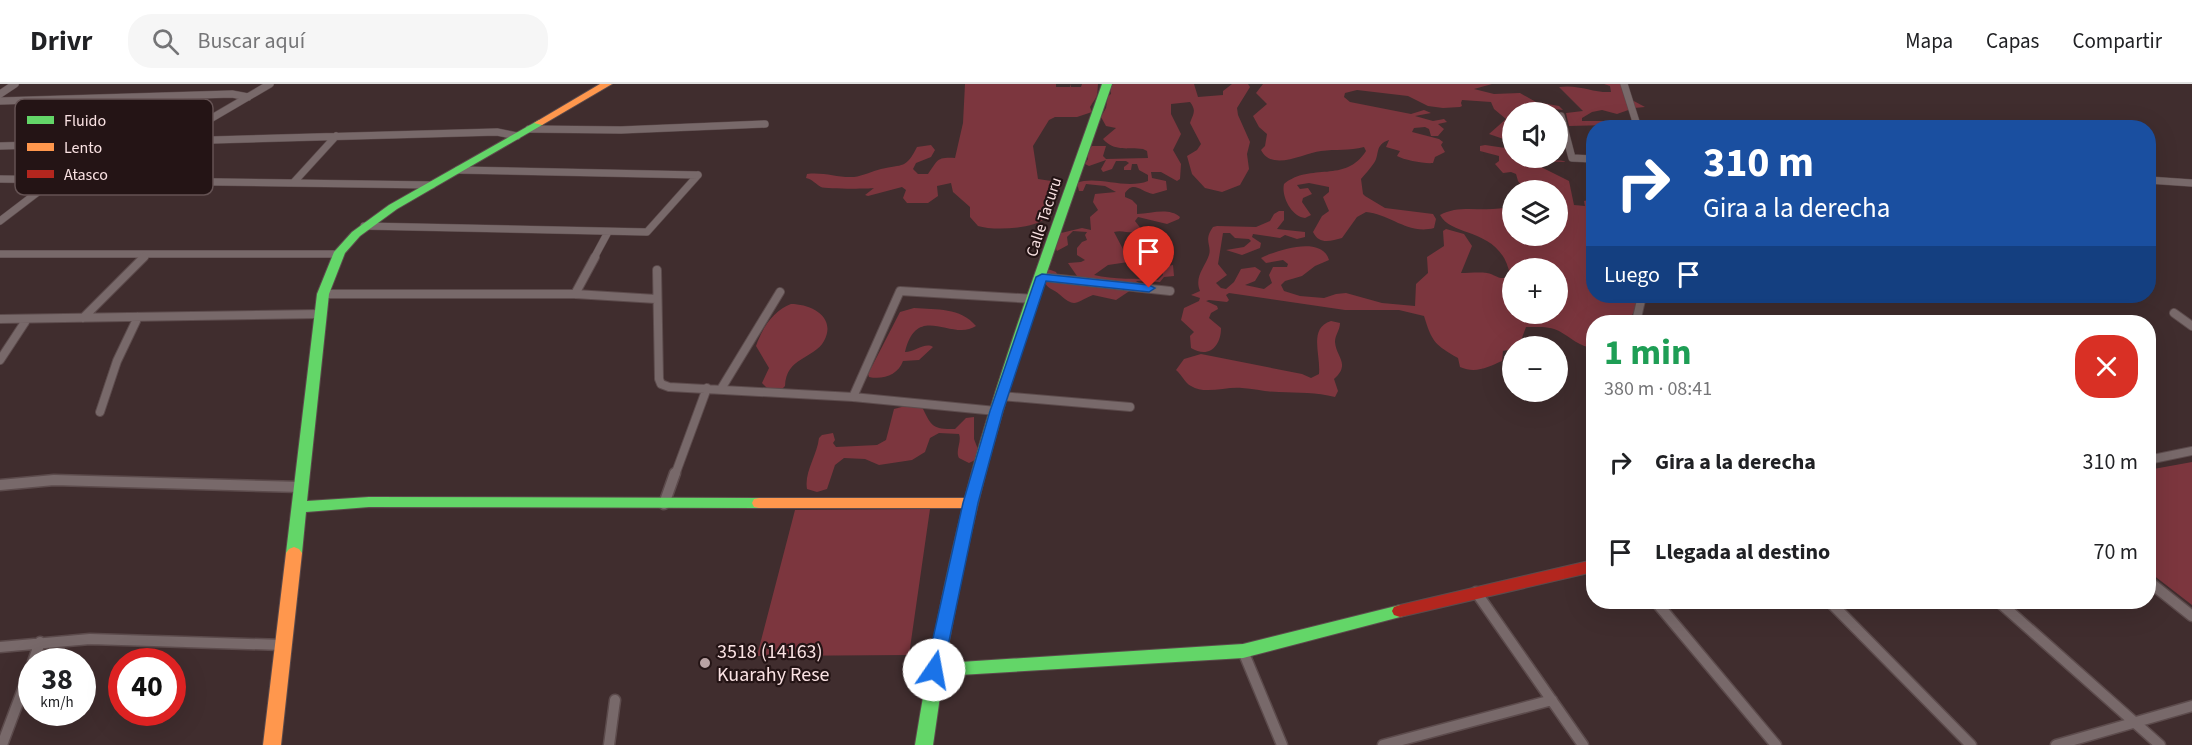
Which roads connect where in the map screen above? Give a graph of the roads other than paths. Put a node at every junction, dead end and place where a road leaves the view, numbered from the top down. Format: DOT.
graph roads {
  1 [pos="15,84"];
  2 [pos="270,84"];
  3 [pos="607,84"];
  4 [pos="1107,84"];
  5 [pos="1624,84"];
  6 [pos="0,94"];
  7 [pos="248,97"];
  8 [pos="66,99"];
  9 [pos="0,101"];
  10 [pos="15,101"];
  11 [pos="213,117"];
  12 [pos="1635,120"];
  13 [pos="765,124"];
  14 [pos="523,132"];
  15 [pos="336,136"];
  16 [pos="213,139"];
  17 [pos="1568,143"];
  18 [pos="15,145"];
  19 [pos="0,146"];
  20 [pos="1586,159"];
  21 [pos="458,170"];
  22 [pos="0,179"];
  23 [pos="15,179"];
  24 [pos="213,181"];
  25 [pos="2156,181"];
  26 [pos="294,182"];
  27 [pos="2192,183"];
  28 [pos="432,185"];
  29 [pos="34,195"];
  30 [pos="0,221"];
  31 [pos="364,226"];
  32 [pos="608,232"];
  33 [pos="0,254"];
  34 [pos="337,254"];
  35 [pos="146,255"];
  36 [pos="657,270"];
  37 [pos="1042,277"];
  38 [pos="1170,291"];
  39 [pos="780,292"];
  40 [pos="322,294"];
  41 [pos="575,294"];
  42 [pos="656,298"];
  43 [pos="1035,298"];
  44 [pos="2174,313"];
  45 [pos="320,314"];
  46 [pos="138,317"];
  47 [pos="83,318"];
  48 [pos="0,319"];
  49 [pos="27,319"];
  50 [pos="2192,326"];
  51 [pos="0,360"];
  52 [pos="708,388"];
  53 [pos="721,389"];
  54 [pos="1001,396"];
  55 [pos="853,397"];
  56 [pos="1130,407"];
  57 [pos="996,411"];
  58 [pos="100,412"];
  59 [pos="2190,454"];
  60 [pos="2156,459"];
  61 [pos="0,485"];
  62 [pos="301,487"];
  63 [pos="971,503"];
  64 [pos="664,504"];
  65 [pos="299,507"];
  66 [pos="1586,568"];
  67 [pos="2156,587"];
  68 [pos="1476,592"];
  69 [pos="1662,609"];
  70 [pos="1837,609"];
  71 [pos="2007,609"];
  72 [pos="2192,616"];
  73 [pos="40,642"];
  74 [pos="283,645"];
  75 [pos="0,647"];
  76 [pos="38,648"];
  77 [pos="1243,651"];
  78 [pos="934,670"];
  79 [pos="615,700"];
  80 [pos="1552,700"];
  81 [pos="18,701"];
  82 [pos="2192,706"];
  83 [pos="2134,723"];
  84 [pos="2,745"];
  85 [pos="272,745"];
  86 [pos="609,745"];
  87 [pos="924,745"];
  88 [pos="1282,745"];
  89 [pos="1383,745"];
  90 [pos="1583,745"];
  91 [pos="1776,745"];
  92 [pos="1971,745"];
  93 [pos="2056,745"];
  94 [pos="2160,745"];
  1 -- 6 [label="street"];
  2 -- 7 [label="street"];
  3 -- 14 [label="street"];
  4 -- 37 [label="street, Calle Tacuru"];
  5 -- 12 [label="street"];
  7 -- 8 [label="street"];
  7 -- 11 [label="street"];
  9 -- 10 [label="street"];
  13 -- 14 [label="street"];
  14 -- 15 [label="street"];
  14 -- 21 [label="street"];
  15 -- 16 [label="street"];
  15 -- 26 [label="street"];
  17 -- 20 [label="street"];
  18 -- 19 [label="street"];
  21 -- 28 [label="street"];
  21 -- 32 [label="street"];
  22 -- 23 [label="street"];
  24 -- 26 [label="street"];
  25 -- 27 [label="street"];
  26 -- 28 [label="street"];
  28 -- 31 [label="street"];
  29 -- 30 [label="street"];
  31 -- 32 [label="street"];
  31 -- 34 [label="street"];
  32 -- 41 [label="street"];
  33 -- 35 [label="street"];
  34 -- 35 [label="street"];
  34 -- 40 [label="street"];
  35 -- 47 [label="street"];
  36 -- 42 [label="street"];
  37 -- 38 [label="street"];
  37 -- 43 [label="street, Calle Tacuru"];
  39 -- 53 [label="street"];
  40 -- 41 [label="street"];
  40 -- 45 [label="street"];
  41 -- 42 [label="street"];
  42 -- 52 [label="street"];
  43 -- 54 [label="street, Calle Tacuru"];
  43 -- 55 [label="street"];
  44 -- 50 [label="street"];
  45 -- 46 [label="street"];
  45 -- 62 [label="street"];
  46 -- 47 [label="street"];
  46 -- 58 [label="street"];
  47 -- 49 [label="street"];
  48 -- 49 [label="street"];
  49 -- 51 [label="street"];
  52 -- 53 [label="street"];
  52 -- 64 [label="street"];
  53 -- 55 [label="street"];
  54 -- 56 [label="street"];
  54 -- 57 [label="street, Calle Tacuru"];
  55 -- 57 [label="street"];
  57 -- 63 [label="street, Calle Tacuru"];
  59 -- 60 [label="street"];
  61 -- 62 [label="street"];
  62 -- 65 [label="street"];
  63 -- 64 [label="street"];
  63 -- 78 [label="street, Calle Tacuru"];
  64 -- 65 [label="street"];
  65 -- 74 [label="street"];
  66 -- 68 [label="street"];
  67 -- 72 [label="street"];
  68 -- 77 [label="street"];
  68 -- 80 [label="street"];
  69 -- 91 [label="street"];
  70 -- 92 [label="street"];
  71 -- 83 [label="street"];
  73 -- 74 [label="street"];
  73 -- 75 [label="street"];
  73 -- 76 [label="street"];
  74 -- 85 [label="street"];
  77 -- 78 [label="street"];
  77 -- 88 [label="street"];
  78 -- 87 [label="street, Calle Tacuru"];
  79 -- 86 [label="street"];
  80 -- 89 [label="street"];
  80 -- 90 [label="street"];
  81 -- 84 [label="street"];
  82 -- 83 [label="street"];
  83 -- 93 [label="street"];
  83 -- 94 [label="street"];
}
